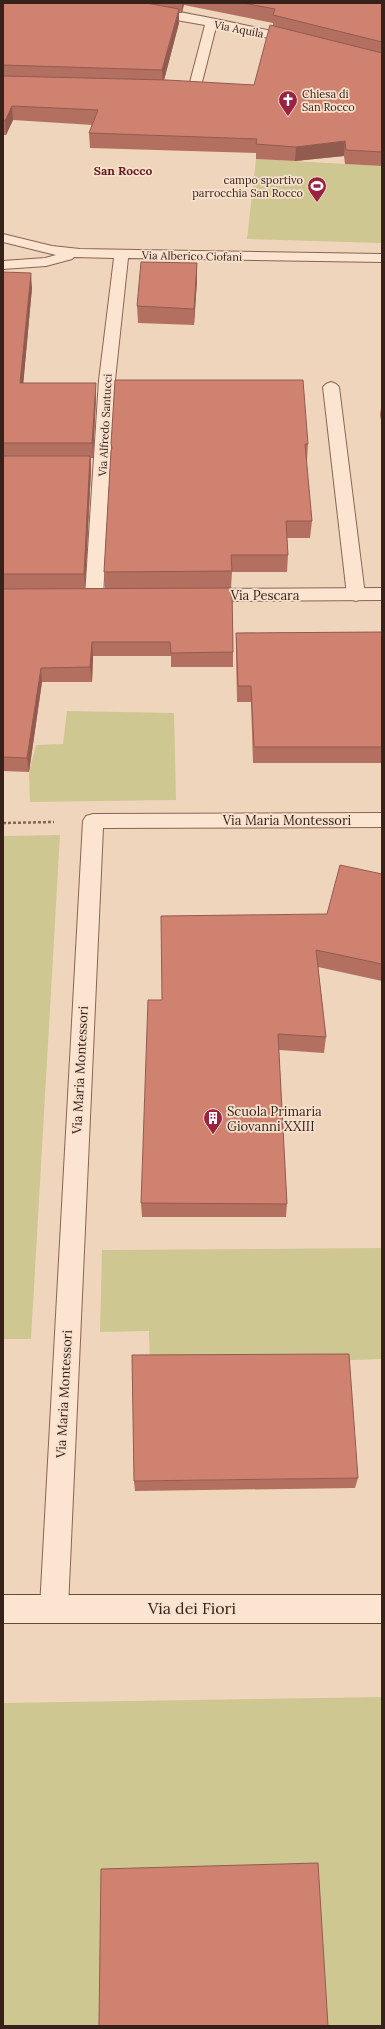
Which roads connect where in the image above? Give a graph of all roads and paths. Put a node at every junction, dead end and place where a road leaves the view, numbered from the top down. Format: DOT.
graph roads {
  1 [pos="95,3"];
  2 [pos="211,23"];
  3 [pos="305,42"];
  4 [pos="162,89"];
  5 [pos="3,238"];
  6 [pos="80,253"];
  7 [pos="121,255"];
  8 [pos="382,258"];
  9 [pos="3,265"];
  10 [pos="331,387"];
  11 [pos="382,594"];
  12 [pos="356,595"];
  13 [pos="94,596"];
  14 [pos="189,596"];
  15 [pos="382,820"];
  16 [pos="93,821"];
  17 [pos="3,823"];
  18 [pos="54,1608"];
  19 [pos="3,1609"];
  20 [pos="382,1609"];
  1 -- 2 [label="street, Via Aquila"];
  2 -- 3 [label="street, Via Aquila"];
  2 -- 4 [label="street"];
  5 -- 6 [label="street, Via Alberico Ciofani"];
  6 -- 7 [label="street, Via Alberico Ciofani"];
  6 -- 9 [label="street"];
  7 -- 8 [label="street, Via Alberico Ciofani"];
  7 -- 13 [label="street, Via Alfredo Santucci"];
  10 -- 12 [label="street"];
  11 -- 12 [label="street, Via Pescara"];
  12 -- 14 [label="street, Via Pescara"];
  15 -- 16 [label="street, Via Maria Montessori"];
  16 -- 17 [label="path"];
  16 -- 18 [label="street, Via Maria Montessori"];
  18 -- 19 [label="street, Via dei Fiori"];
  18 -- 20 [label="street, Via dei Fiori"];
}
